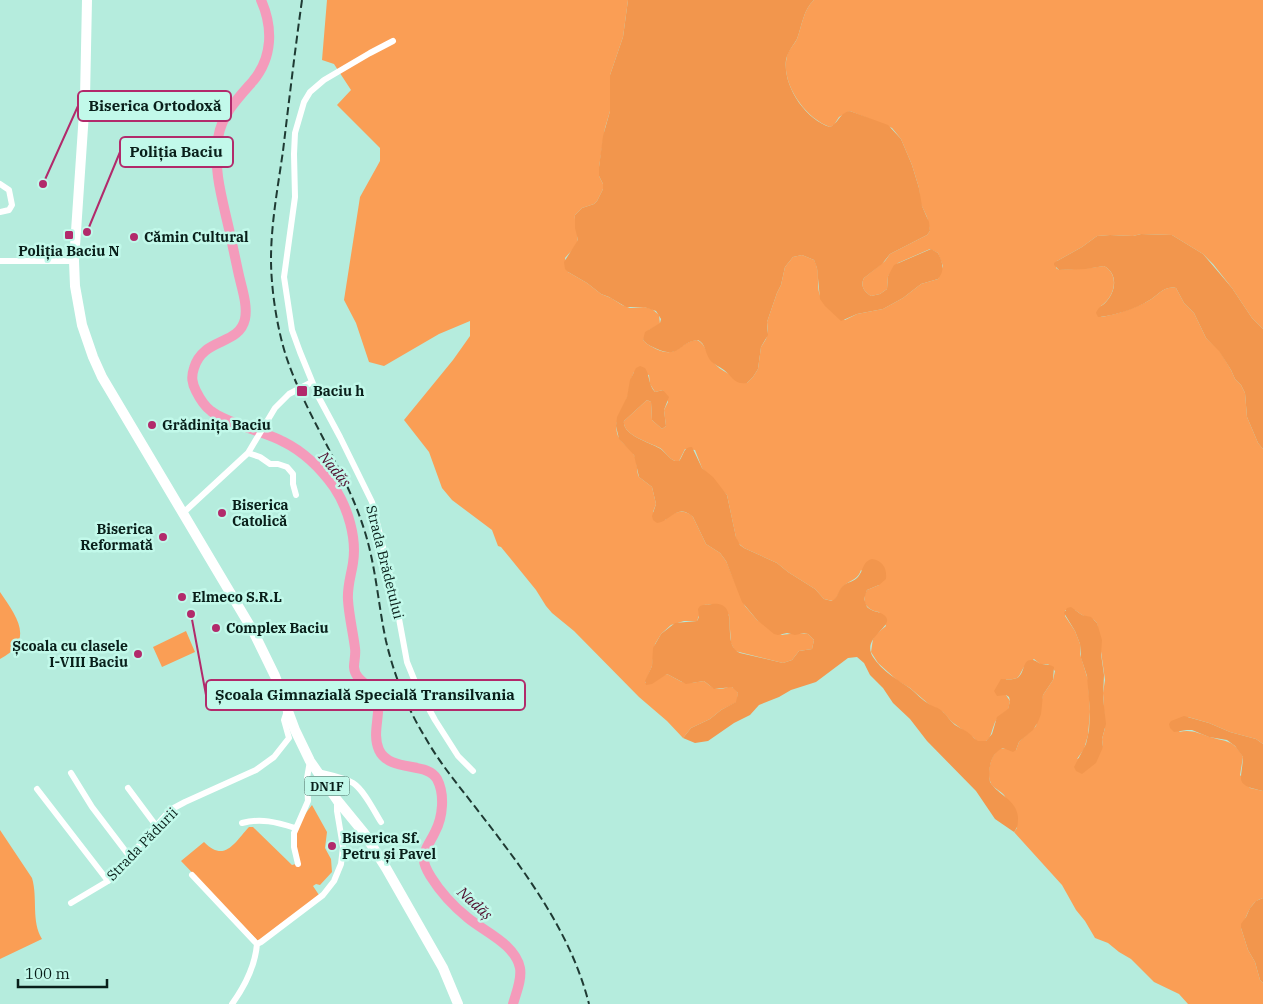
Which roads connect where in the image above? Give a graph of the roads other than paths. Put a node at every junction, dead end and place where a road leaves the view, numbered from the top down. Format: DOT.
graph roads {
  1 [pos="87,0"];
  2 [pos="393,41"];
  3 [pos="0,184"];
  4 [pos="0,212"];
  5 [pos="0,261"];
  6 [pos="74,261"];
  7 [pos="312,382"];
  8 [pos="248,453"];
  9 [pos="296,495"];
  10 [pos="182,514"];
  11 [pos="288,711"];
  12 [pos="310,761"];
  13 [pos="472,771"];
  14 [pos="317,772"];
  15 [pos="71,773"];
  16 [pos="37,788"];
  17 [pos="128,788"];
  18 [pos="337,800"];
  19 [pos="381,822"];
  20 [pos="242,823"];
  21 [pos="156,828"];
  22 [pos="295,828"];
  23 [pos="130,857"];
  24 [pos="298,864"];
  25 [pos="192,875"];
  26 [pos="108,881"];
  27 [pos="71,904"];
  28 [pos="257,944"];
  29 [pos="232,1004"];
  30 [pos="458,1004"];
  1 -- 6 [label="main road, DN1F"];
  2 -- 7 [label="street, Strada Brădetului"];
  3 -- 4 [label="street"];
  5 -- 6 [label="street"];
  6 -- 10 [label="main road, DN1F"];
  7 -- 8 [label="street"];
  7 -- 13 [label="street, Strada Brădetului"];
  8 -- 9 [label="street"];
  8 -- 10 [label="street"];
  10 -- 11 [label="main road, DN1F"];
  11 -- 12 [label="main road, DN1F"];
  11 -- 21 [label="street, Strada Pădurii"];
  12 -- 14 [label="main road, DN1F"];
  12 -- 22 [label="street"];
  14 -- 18 [label="main road, DN1F"];
  14 -- 19 [label="street"];
  15 -- 23 [label="street"];
  16 -- 26 [label="street"];
  17 -- 21 [label="street"];
  18 -- 28 [label="street"];
  18 -- 30 [label="main road, DN1F"];
  20 -- 22 [label="street"];
  21 -- 23 [label="street, Strada Pădurii"];
  22 -- 24 [label="street"];
  23 -- 26 [label="street, Strada Pădurii"];
  25 -- 28 [label="street"];
  26 -- 27 [label="street, Strada Pădurii"];
  28 -- 29 [label="street"];
}
